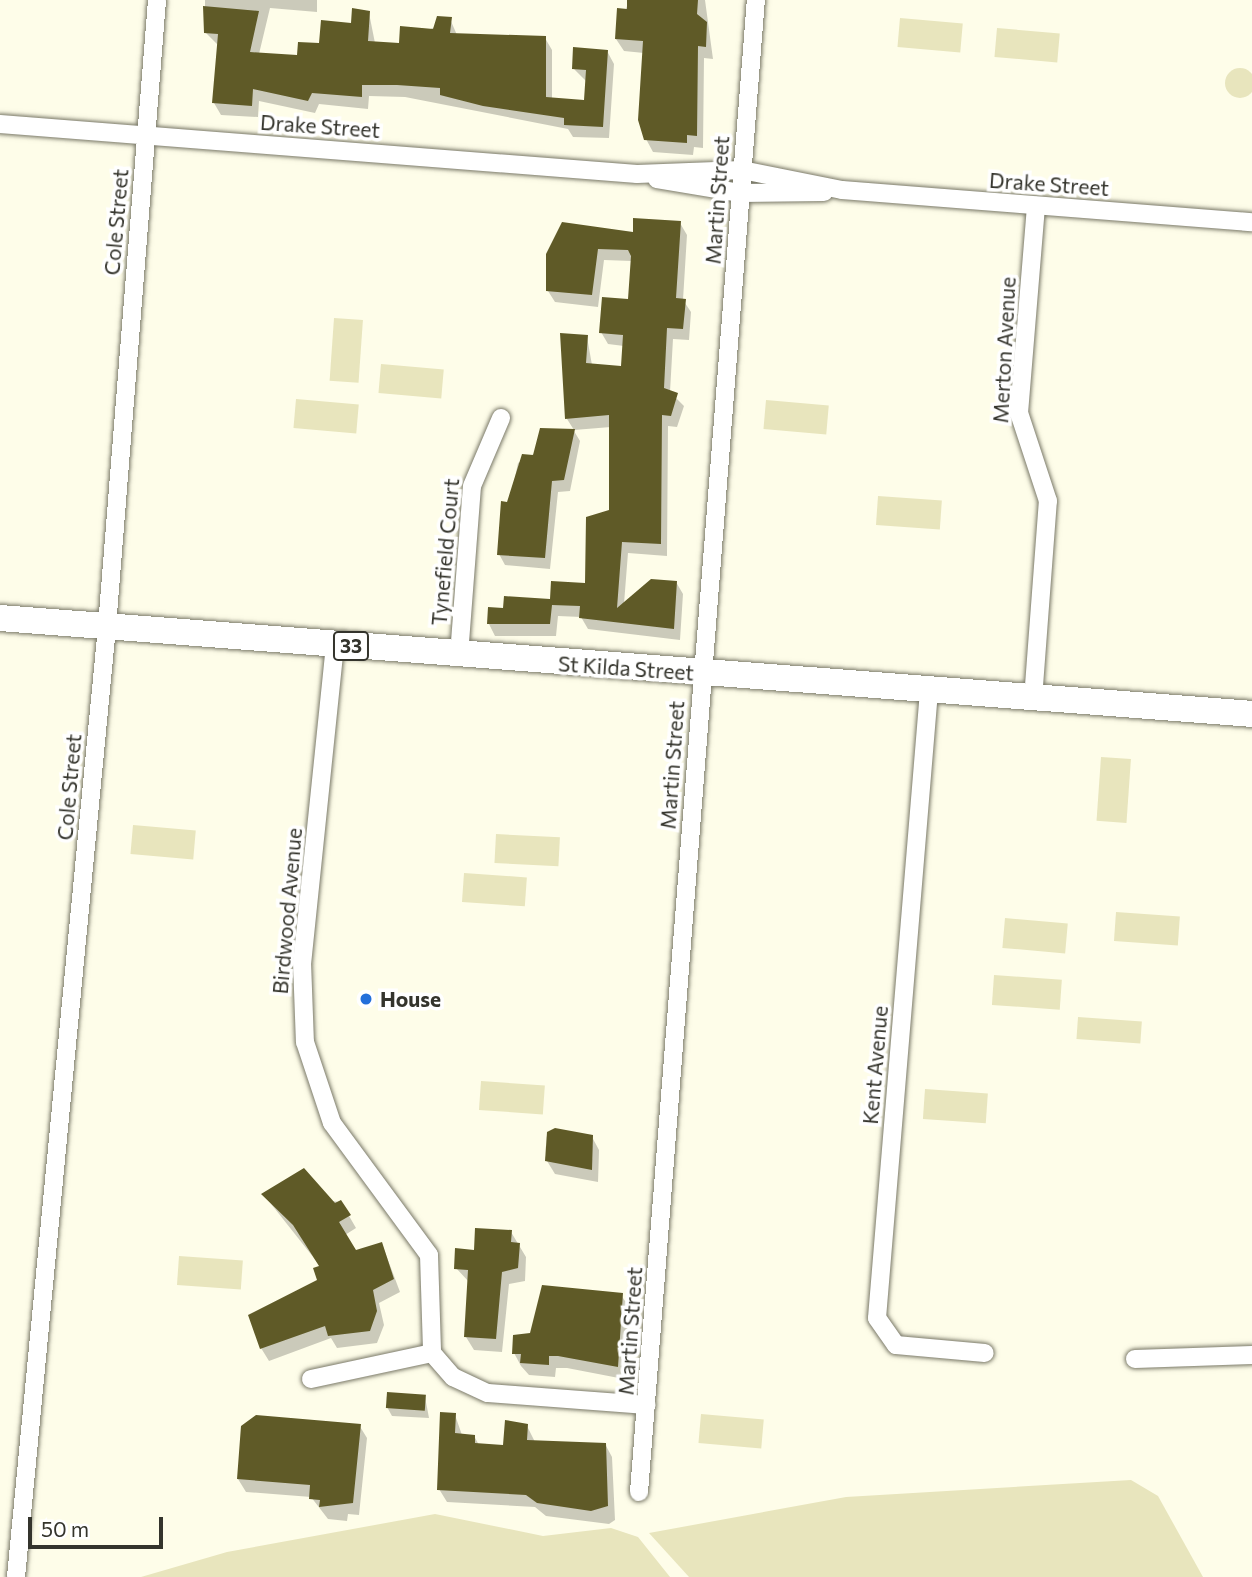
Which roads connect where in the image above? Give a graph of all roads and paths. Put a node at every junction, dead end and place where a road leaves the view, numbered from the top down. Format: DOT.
graph roads {
  1 [pos="157,0"];
  2 [pos="756,0"];
  3 [pos="0,124"];
  4 [pos="146,135"];
  5 [pos="742,170"];
  6 [pos="637,174"];
  7 [pos="842,190"];
  8 [pos="741,193"];
  9 [pos="1036,206"];
  10 [pos="1252,222"];
  11 [pos="501,418"];
  12 [pos="0,618"];
  13 [pos="107,626"];
  14 [pos="335,645"];
  15 [pos="459,655"];
  16 [pos="702,673"];
  17 [pos="929,691"];
  18 [pos="1033,699"];
  19 [pos="1252,714"];
  20 [pos="432,1353"];
  21 [pos="985,1353"];
  22 [pos="1252,1355"];
  23 [pos="1135,1359"];
  24 [pos="311,1379"];
  25 [pos="647,1405"];
  26 [pos="639,1492"];
  27 [pos="16,1577"];
  1 -- 4 [label="street, Cole Street"];
  2 -- 5 [label="street, Martin Street"];
  3 -- 4 [label="street, Drake Street"];
  4 -- 6 [label="street, Drake Street"];
  4 -- 13 [label="street, Cole Street"];
  5 -- 6 [label="street, Drake Street"];
  5 -- 7 [label="street, Drake Street"];
  5 -- 8 [label="street, Martin Street"];
  6 -- 8 [label="street, Drake Street"];
  7 -- 8 [label="street, Drake Street"];
  7 -- 9 [label="street, Drake Street"];
  8 -- 16 [label="street, Martin Street"];
  9 -- 10 [label="street, Drake Street"];
  9 -- 18 [label="street, Merton Avenue"];
  11 -- 15 [label="street, Tynefield Court"];
  12 -- 13 [label="main road, St Kilda Street / 33"];
  13 -- 14 [label="main road, St Kilda Street / 33"];
  13 -- 27 [label="street, Cole Street"];
  14 -- 15 [label="main road, St Kilda Street / 33"];
  14 -- 20 [label="street, Birdwood Avenue"];
  15 -- 16 [label="main road, St Kilda Street / 33"];
  16 -- 17 [label="main road, St Kilda Street / 33"];
  16 -- 25 [label="street, Martin Street"];
  17 -- 18 [label="main road, St Kilda Street / 33"];
  17 -- 21 [label="street, Kent Avenue"];
  18 -- 19 [label="main road, St Kilda Street / 33"];
  20 -- 24 [label="street"];
  20 -- 25 [label="street"];
  22 -- 23 [label="street"];
  25 -- 26 [label="street, Martin Street"];
}
